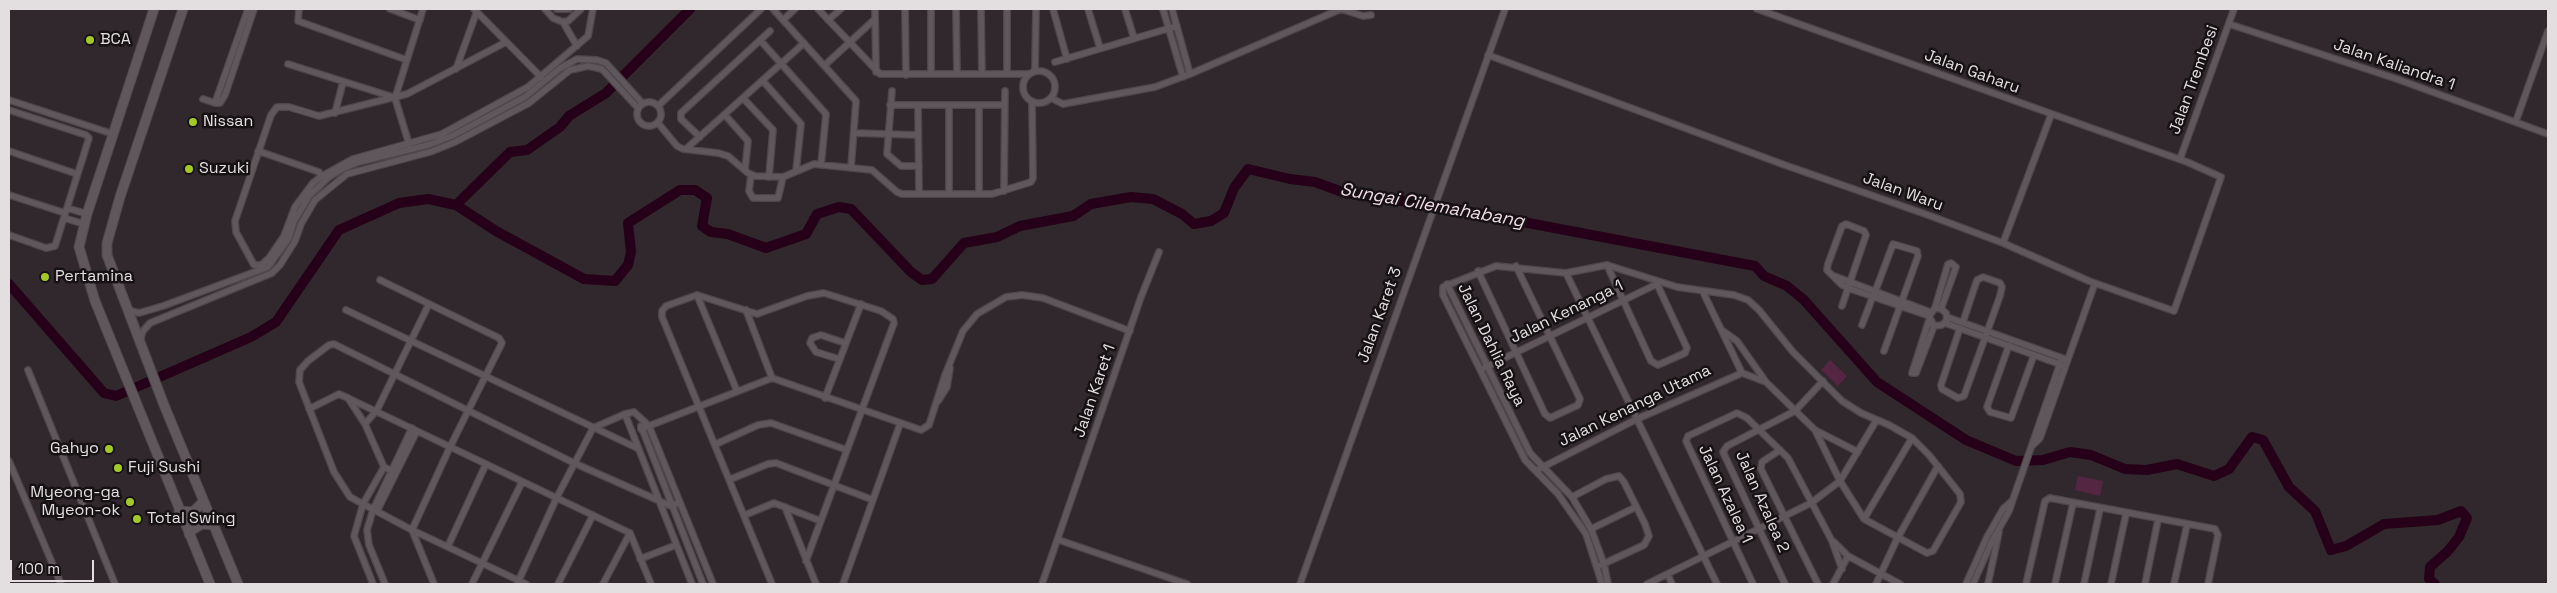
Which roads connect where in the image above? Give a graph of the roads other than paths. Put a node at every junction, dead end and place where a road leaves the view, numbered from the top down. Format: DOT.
graph roads {
  1 [pos="154,9"];
  2 [pos="183,9"];
  3 [pos="248,9"];
  4 [pos="254,9"];
  5 [pos="299,9"];
  6 [pos="390,9"];
  7 [pos="423,9"];
  8 [pos="544,9"];
  9 [pos="557,9"];
  10 [pos="569,9"];
  11 [pos="581,9"];
  12 [pos="593,9"];
  13 [pos="760,9"];
  14 [pos="773,9"];
  15 [pos="795,9"];
  16 [pos="818,9"];
  17 [pos="841,9"];
  18 [pos="875,9"];
  19 [pos="905,9"];
  20 [pos="931,9"];
  21 [pos="956,9"];
  22 [pos="982,9"];
  23 [pos="1007,9"];
  24 [pos="1036,9"];
  25 [pos="1053,9"];
  26 [pos="1088,9"];
  27 [pos="1125,9"];
  28 [pos="1163,9"];
  29 [pos="1172,9"];
  30 [pos="1341,9"];
  31 [pos="1506,9"];
  32 [pos="1757,9"];
  33 [pos="2234,9"];
  34 [pos="475,10"];
  35 [pos="1371,15"];
  36 [pos="875,19"];
  37 [pos="420,20"];
  38 [pos="783,20"];
  39 [pos="828,20"];
  40 [pos="561,22"];
  41 [pos="2229,24"];
  42 [pos="1177,26"];
  43 [pos="1168,28"];
  44 [pos="770,31"];
  45 [pos="2548,31"];
  46 [pos="1134,38"];
  47 [pos="760,40"];
  48 [pos="506,42"];
  49 [pos="804,43"];
  50 [pos="849,43"];
  51 [pos="577,46"];
  52 [pos="1100,48"];
  53 [pos="1488,55"];
  54 [pos="1067,59"];
  55 [pos="407,60"];
  56 [pos="1055,62"];
  57 [pos="288,64"];
  58 [pos="781,64"];
  59 [pos="825,65"];
  60 [pos="456,69"];
  61 [pos="1036,71"];
  62 [pos="876,72"];
  63 [pos="931,74"];
  64 [pos="957,74"];
  65 [pos="982,74"];
  66 [pos="1007,74"];
  67 [pos="1029,74"];
  68 [pos="1190,74"];
  69 [pos="906,75"];
  70 [pos="541,77"];
  71 [pos="1183,77"];
  72 [pos="762,80"];
  73 [pos="343,82"];
  74 [pos="400,83"];
  75 [pos="625,88"];
  76 [pos="1005,91"];
  77 [pos="892,92"];
  78 [pos="408,94"];
  79 [pos="395,98"];
  80 [pos="743,98"];
  81 [pos="1051,98"];
  82 [pos="203,99"];
  83 [pos="9,100"];
  84 [pos="1032,101"];
  85 [pos="215,103"];
  86 [pos="890,105"];
  87 [pos="918,105"];
  88 [pos="948,105"];
  89 [pos="979,105"];
  90 [pos="1005,105"];
  91 [pos="640,106"];
  92 [pos="658,106"];
  93 [pos="9,110"];
  94 [pos="335,113"];
  95 [pos="725,115"];
  96 [pos="2051,116"];
  97 [pos="2516,121"];
  98 [pos="658,124"];
  99 [pos="854,133"];
  100 [pos="113,134"];
  101 [pos="2548,134"];
  102 [pos="887,136"];
  103 [pos="918,136"];
  104 [pos="700,138"];
  105 [pos="409,144"];
  106 [pos="686,150"];
  107 [pos="9,151"];
  108 [pos="258,151"];
  109 [pos="2180,159"];
  110 [pos="821,165"];
  111 [pos="919,166"];
  112 [pos="851,168"];
  113 [pos="744,170"];
  114 [pos="796,171"];
  115 [pos="78,174"];
  116 [pos="752,175"];
  117 [pos="322,176"];
  118 [pos="769,177"];
  119 [pos="783,177"];
  120 [pos="2221,177"];
  121 [pos="1004,191"];
  122 [pos="919,194"];
  123 [pos="949,194"];
  124 [pos="979,194"];
  125 [pos="9,195"];
  126 [pos="65,213"];
  127 [pos="87,214"];
  128 [pos="84,224"];
  129 [pos="9,235"];
  130 [pos="2003,243"];
  131 [pos="1160,252"];
  132 [pos="1607,265"];
  133 [pos="1516,266"];
  134 [pos="1478,271"];
  135 [pos="1566,273"];
  136 [pos="380,280"];
  137 [pos="2095,282"];
  138 [pos="1658,283"];
  139 [pos="1849,285"];
  140 [pos="1703,292"];
  141 [pos="1874,294"];
  142 [pos="697,295"];
  143 [pos="709,298"];
  144 [pos="1623,301"];
  145 [pos="861,304"];
  146 [pos="1901,304"];
  147 [pos="163,306"];
  148 [pos="428,306"];
  149 [pos="1842,306"];
  150 [pos="127,310"];
  151 [pos="346,310"];
  152 [pos="746,310"];
  153 [pos="704,312"];
  154 [pos="1933,313"];
  155 [pos="757,314"];
  156 [pos="1586,318"];
  157 [pos="1946,320"];
  158 [pos="751,322"];
  159 [pos="1963,322"];
  160 [pos="150,323"];
  161 [pos="1862,326"];
  162 [pos="1934,326"];
  163 [pos="1960,328"];
  164 [pos="1130,331"];
  165 [pos="1723,331"];
  166 [pos="1986,334"];
  167 [pos="1551,336"];
  168 [pos="411,340"];
  169 [pos="140,341"];
  170 [pos="845,343"];
  171 [pos="2009,345"];
  172 [pos="1884,351"];
  173 [pos="1516,352"];
  174 [pos="2039,354"];
  175 [pos="840,359"];
  176 [pos="2064,362"];
  177 [pos="1483,368"];
  178 [pos="28,370"];
  179 [pos="395,373"];
  180 [pos="1742,373"];
  181 [pos="486,376"];
  182 [pos="772,378"];
  183 [pos="1824,381"];
  184 [pos="1766,382"];
  185 [pos="737,391"];
  186 [pos="348,398"];
  187 [pos="825,398"];
  188 [pos="701,407"];
  189 [pos="309,409"];
  190 [pos="377,410"];
  191 [pos="862,411"];
  192 [pos="1795,411"];
  193 [pos="468,412"];
  194 [pos="625,414"];
  195 [pos="641,419"];
  196 [pos="1637,419"];
  197 [pos="1876,421"];
  198 [pos="364,424"];
  199 [pos="900,424"];
  200 [pos="649,426"];
  201 [pos="593,428"];
  202 [pos="414,429"];
  203 [pos="641,429"];
  204 [pos="1761,430"];
  205 [pos="1816,430"];
  206 [pos="1912,438"];
  207 [pos="716,444"];
  208 [pos="450,447"];
  209 [pos="637,448"];
  210 [pos="847,450"];
  211 [pos="1780,450"];
  212 [pos="1858,452"];
  213 [pos="9,461"];
  214 [pos="574,463"];
  215 [pos="486,464"];
  216 [pos="1938,466"];
  217 [pos="384,467"];
  218 [pos="1542,467"];
  219 [pos="394,472"];
  220 [pos="1534,472"];
  221 [pos="730,479"];
  222 [pos="1840,481"];
  223 [pos="522,482"];
  224 [pos="834,485"];
  225 [pos="557,497"];
  226 [pos="1572,497"];
  227 [pos="658,500"];
  228 [pos="873,500"];
  229 [pos="2012,501"];
  230 [pos="203,502"];
  231 [pos="680,502"];
  232 [pos="1811,503"];
  233 [pos="2072,503"];
  234 [pos="363,504"];
  235 [pos="671,506"];
  236 [pos="785,507"];
  237 [pos="1636,507"];
  238 [pos="2100,509"];
  239 [pos="375,510"];
  240 [pos="179,511"];
  241 [pos="797,511"];
  242 [pos="2126,514"];
  243 [pos="593,515"];
  244 [pos="745,515"];
  245 [pos="1784,517"];
  246 [pos="1864,519"];
  247 [pos="821,520"];
  248 [pos="2158,520"];
  249 [pos="790,521"];
  250 [pos="213,525"];
  251 [pos="2187,525"];
  252 [pos="690,528"];
  253 [pos="1591,529"];
  254 [pos="2000,529"];
  255 [pos="412,530"];
  256 [pos="1758,530"];
  257 [pos="682,531"];
  258 [pos="189,534"];
  259 [pos="630,534"];
  260 [pos="1897,539"];
  261 [pos="1059,540"];
  262 [pos="1832,541"];
  263 [pos="1733,543"];
  264 [pos="448,546"];
  265 [pos="676,546"];
  266 [pos="1848,556"];
  267 [pos="1704,557"];
  268 [pos="640,559"];
  269 [pos="806,561"];
  270 [pos="483,564"];
  271 [pos="1601,565"];
  272 [pos="706,566"];
  273 [pos="697,569"];
  274 [pos="1842,569"];
  275 [pos="1880,574"];
  276 [pos="1668,575"];
  277 [pos="518,583"];
  278 [pos="61,584"];
  279 [pos="115,584"];
  280 [pos="210,584"];
  281 [pos="238,584"];
  282 [pos="373,584"];
  283 [pos="385,584"];
  284 [pos="434,584"];
  285 [pos="472,584"];
  286 [pos="526,584"];
  287 [pos="558,584"];
  288 [pos="603,584"];
  289 [pos="650,584"];
  290 [pos="692,584"];
  291 [pos="703,584"];
  292 [pos="713,584"];
  293 [pos="772,584"];
  294 [pos="816,584"];
  295 [pos="843,584"];
  296 [pos="1042,584"];
  297 [pos="1187,584"];
  298 [pos="1300,584"];
  299 [pos="1602,584"];
  300 [pos="1608,584"];
  301 [pos="1647,584"];
  302 [pos="1672,584"];
  303 [pos="1717,584"];
  304 [pos="1753,584"];
  305 [pos="1785,584"];
  306 [pos="1818,584"];
  307 [pos="1833,584"];
  308 [pos="1876,584"];
  309 [pos="1900,584"];
  310 [pos="1966,584"];
  311 [pos="1973,584"];
  312 [pos="1988,584"];
  313 [pos="2026,584"];
  314 [pos="2055,584"];
  315 [pos="2084,584"];
  316 [pos="2111,584"];
  317 [pos="2145,584"];
  318 [pos="2174,584"];
  319 [pos="2208,584"];
  1 -- 100 [label="street"];
  2 -- 150 [label="street"];
  3 -- 85 [label="street"];
  4 -- 85 [label="street"];
  5 -- 55 [label="street"];
  6 -- 37 [label="street"];
  7 -- 37 [label="street"];
  8 -- 40 [label="street"];
  9 -- 10 [label="street"];
  11 -- 40 [label="street"];
  12 -- 51 [label="street"];
  13 -- 92 [label="street"];
  14 -- 38 [label="street"];
  15 -- 38 [label="street"];
  16 -- 39 [label="street"];
  17 -- 39 [label="street"];
  18 -- 36 [label="street"];
  19 -- 69 [label="street"];
  20 -- 63 [label="street"];
  21 -- 64 [label="street"];
  22 -- 65 [label="street"];
  23 -- 66 [label="street"];
  24 -- 61 [label="street"];
  25 -- 54 [label="street"];
  26 -- 52 [label="street"];
  27 -- 46 [label="street"];
  28 -- 43 [label="street"];
  29 -- 42 [label="street"];
  30 -- 35 [label="street"];
  30 -- 68 [label="street"];
  31 -- 53 [label="street, Jalan Karet 3"];
  32 -- 96 [label="street, Jalan Gaharu"];
  33 -- 41 [label="street, Jalan Trembesi"];
  34 -- 48 [label="street"];
  34 -- 60 [label="street"];
  36 -- 50 [label="street"];
  36 -- 62 [label="street"];
  37 -- 55 [label="street"];
  38 -- 49 [label="street"];
  39 -- 50 [label="street"];
  40 -- 51 [label="street"];
  41 -- 97 [label="street, Jalan Kaliandra 1"];
  41 -- 109 [label="street, Jalan Trembesi"];
  42 -- 43 [label="street"];
  42 -- 68 [label="street"];
  43 -- 46 [label="street"];
  43 -- 71 [label="street"];
  44 -- 47 [label="street"];
  45 -- 97 [label="street"];
  46 -- 52 [label="street"];
  47 -- 58 [label="street"];
  47 -- 104 [label="street"];
  48 -- 60 [label="street"];
  48 -- 70 [label="street"];
  49 -- 58 [label="street"];
  49 -- 59 [label="street"];
  50 -- 59 [label="street"];
  50 -- 62 [label="street"];
  51 -- 70 [label="street"];
  52 -- 54 [label="street"];
  53 -- 130 [label="street, Jalan Waru"];
  53 -- 298 [label="street, Jalan Karet 3"];
  54 -- 56 [label="street"];
  55 -- 74 [label="street"];
  57 -- 73 [label="street"];
  58 -- 72 [label="street"];
  58 -- 110 [label="street"];
  59 -- 99 [label="street"];
  60 -- 78 [label="street"];
  61 -- 67 [label="street"];
  61 -- 81 [label="street"];
  62 -- 69 [label="street"];
  63 -- 64 [label="street"];
  63 -- 69 [label="street"];
  64 -- 65 [label="street"];
  65 -- 66 [label="street"];
  66 -- 67 [label="street"];
  67 -- 84 [label="street"];
  68 -- 71 [label="street"];
  70 -- 105 [label="street"];
  71 -- 81 [label="street"];
  72 -- 80 [label="street"];
  72 -- 114 [label="street"];
  73 -- 79 [label="street"];
  73 -- 94 [label="street"];
  74 -- 78 [label="street"];
  74 -- 79 [label="street"];
  75 -- 91 [label="street"];
  75 -- 147 [label="street"];
  75 -- 160 [label="street"];
  76 -- 90 [label="street"];
  77 -- 86 [label="street"];
  78 -- 79 [label="street"];
  79 -- 94 [label="street"];
  79 -- 105 [label="street"];
  80 -- 95 [label="street"];
  80 -- 118 [label="street"];
  81 -- 84 [label="street"];
  82 -- 85 [label="street"];
  83 -- 100 [label="street"];
  84 -- 121 [label="street"];
  86 -- 87 [label="street"];
  86 -- 102 [label="street"];
  87 -- 88 [label="street"];
  87 -- 103 [label="street"];
  88 -- 89 [label="street"];
  88 -- 123 [label="street"];
  89 -- 90 [label="street"];
  89 -- 124 [label="street"];
  90 -- 121 [label="street"];
  91 -- 92 [label="street"];
  91 -- 98 [label="street"];
  92 -- 98 [label="street"];
  93 -- 115 [label="street"];
  94 -- 108 [label="street"];
  95 -- 104 [label="street"];
  95 -- 113 [label="street"];
  96 -- 109 [label="street, Jalan Gaharu"];
  96 -- 130 [label="street"];
  97 -- 101 [label="street, Jalan Kaliandra 1"];
  98 -- 106 [label="street"];
  99 -- 102 [label="street"];
  99 -- 112 [label="street"];
  100 -- 127 [label="street"];
  102 -- 103 [label="street"];
  102 -- 111 [label="street"];
  103 -- 111 [label="street"];
  104 -- 106 [label="street"];
  105 -- 117 [label="street"];
  106 -- 113 [label="street"];
  107 -- 115 [label="street"];
  108 -- 117 [label="street"];
  108 -- 117 [label="street"];
  109 -- 120 [label="street, Jalan Gaharu"];
  110 -- 112 [label="street"];
  110 -- 114 [label="street"];
  111 -- 122 [label="street"];
  112 -- 122 [label="street"];
  113 -- 116 [label="street"];
  114 -- 119 [label="street"];
  115 -- 126 [label="street"];
  116 -- 118 [label="street"];
  116 -- 119 [label="street"];
  118 -- 119 [label="street"];
  120 -- 137 [label="street, Jalan Waru"];
  121 -- 124 [label="street"];
  122 -- 123 [label="street"];
  123 -- 124 [label="street"];
  125 -- 126 [label="street"];
  126 -- 127 [label="street"];
  126 -- 128 [label="street"];
  126 -- 129 [label="street"];
  127 -- 128 [label="street"];
  128 -- 240 [label="street"];
  130 -- 137 [label="street, Jalan Waru"];
  131 -- 164 [label="street, Jalan Karet 1"];
  132 -- 135 [label="street"];
  132 -- 138 [label="street"];
  132 -- 144 [label="street"];
  133 -- 134 [label="street"];
  133 -- 135 [label="street"];
  133 -- 167 [label="street"];
  134 -- 173 [label="street"];
  134 -- 177 [label="street, Jalan Dahlia Raya"];
  135 -- 156 [label="street"];
  136 -- 148 [label="street"];
  137 -- 176 [label="street"];
  138 -- 140 [label="street"];
  138 -- 144 [label="street, Jalan Kenanga 1"];
  138 -- 144 [label="street"];
  139 -- 139 [label="street"];
  139 -- 141 [label="street"];
  139 -- 149 [label="street"];
  140 -- 165 [label="street"];
  140 -- 183 [label="street"];
  141 -- 146 [label="street"];
  141 -- 146 [label="street"];
  141 -- 161 [label="street"];
  142 -- 143 [label="street"];
  142 -- 153 [label="street"];
  142 -- 188 [label="street"];
  143 -- 152 [label="street"];
  143 -- 153 [label="street"];
  144 -- 156 [label="street, Jalan Kenanga 1"];
  145 -- 155 [label="street"];
  145 -- 170 [label="street"];
  145 -- 191 [label="street"];
  146 -- 154 [label="street"];
  146 -- 172 [label="street"];
  147 -- 150 [label="street"];
  147 -- 160 [label="street"];
  148 -- 168 [label="street"];
  148 -- 181 [label="street"];
  150 -- 169 [label="street"];
  151 -- 168 [label="street"];
  152 -- 155 [label="street"];
  152 -- 158 [label="street"];
  153 -- 185 [label="street"];
  154 -- 154 [label="street"];
  154 -- 157 [label="street"];
  154 -- 162 [label="street"];
  154 -- 162 [label="street"];
  155 -- 158 [label="street"];
  156 -- 167 [label="street, Jalan Kenanga 1"];
  156 -- 196 [label="street"];
  157 -- 159 [label="street"];
  157 -- 162 [label="street"];
  157 -- 163 [label="street"];
  158 -- 182 [label="street"];
  159 -- 166 [label="street"];
  159 -- 166 [label="street"];
  160 -- 169 [label="street"];
  163 -- 166 [label="street"];
  163 -- 166 [label="street"];
  164 -- 199 [label="street"];
  164 -- 261 [label="street, Jalan Karet 1"];
  165 -- 180 [label="street"];
  165 -- 184 [label="street"];
  166 -- 171 [label="street"];
  166 -- 174 [label="street"];
  167 -- 173 [label="street, Jalan Kenanga 1"];
  167 -- 173 [label="street"];
  168 -- 179 [label="street"];
  168 -- 181 [label="street"];
  169 -- 230 [label="street"];
  170 -- 175 [label="street"];
  170 -- 175 [label="street"];
  171 -- 174 [label="street"];
  171 -- 174 [label="street"];
  173 -- 177 [label="street, Jalan Kenanga 1"];
  174 -- 176 [label="street"];
  175 -- 187 [label="street"];
  176 -- 229 [label="street"];
  177 -- 218 [label="street, Jalan Dahlia Raya"];
  177 -- 220 [label="street, Jalan Dahlia Raya"];
  178 -- 279 [label="street"];
  179 -- 189 [label="street"];
  179 -- 190 [label="street"];
  179 -- 193 [label="street"];
  180 -- 184 [label="street"];
  180 -- 196 [label="street, Jalan Kenanga Utama"];
  181 -- 193 [label="street"];
  181 -- 201 [label="street"];
  182 -- 185 [label="street"];
  182 -- 187 [label="street"];
  183 -- 192 [label="street, Jalan Azalea 2"];
  183 -- 197 [label="street"];
  184 -- 192 [label="street"];
  185 -- 188 [label="street"];
  186 -- 189 [label="street"];
  186 -- 190 [label="street"];
  186 -- 198 [label="street"];
  187 -- 191 [label="street"];
  188 -- 200 [label="street"];
  188 -- 207 [label="street"];
  189 -- 234 [label="street"];
  190 -- 198 [label="street"];
  190 -- 202 [label="street"];
  191 -- 199 [label="street"];
  191 -- 210 [label="street"];
  192 -- 204 [label="street, Jalan Azalea 2"];
  192 -- 205 [label="street"];
  193 -- 208 [label="street"];
  193 -- 214 [label="street"];
  194 -- 195 [label="street"];
  194 -- 201 [label="street"];
  194 -- 209 [label="street"];
  195 -- 200 [label="street"];
  195 -- 203 [label="street"];
  196 -- 218 [label="street, Jalan Kenanga Utama"];
  196 -- 267 [label="street"];
  197 -- 206 [label="street"];
  197 -- 212 [label="street"];
  198 -- 217 [label="street"];
  199 -- 228 [label="street"];
  200 -- 203 [label="street"];
  200 -- 231 [label="street"];
  201 -- 209 [label="street"];
  201 -- 214 [label="street"];
  202 -- 208 [label="street"];
  202 -- 219 [label="street"];
  203 -- 235 [label="street"];
  204 -- 211 [label="street"];
  204 -- 256 [label="street, Jalan Azalea 2"];
  204 -- 263 [label="street, Jalan Azalea 1"];
  205 -- 212 [label="street"];
  205 -- 222 [label="street"];
  206 -- 216 [label="street"];
  206 -- 246 [label="street"];
  207 -- 210 [label="street"];
  207 -- 221 [label="street"];
  208 -- 215 [label="street"];
  208 -- 255 [label="street"];
  209 -- 227 [label="street"];
  210 -- 224 [label="street"];
  211 -- 232 [label="street"];
  211 -- 245 [label="street"];
  212 -- 222 [label="street"];
  213 -- 278 [label="street"];
  214 -- 225 [label="street"];
  214 -- 227 [label="street"];
  215 -- 223 [label="street"];
  215 -- 264 [label="street"];
  216 -- 260 [label="street"];
  216 -- 260 [label="street"];
  217 -- 219 [label="street"];
  217 -- 234 [label="street"];
  218 -- 220 [label="street, Jalan Kenanga Utama"];
  218 -- 226 [label="street, Jalan Dahlia Raya"];
  219 -- 239 [label="street"];
  220 -- 271 [label="street, Jalan Dahlia Raya"];
  221 -- 224 [label="street"];
  221 -- 244 [label="street"];
  222 -- 232 [label="street"];
  222 -- 246 [label="street"];
  223 -- 225 [label="street"];
  223 -- 270 [label="street"];
  224 -- 228 [label="street"];
  224 -- 247 [label="street"];
  225 -- 243 [label="street"];
  225 -- 277 [label="street"];
  226 -- 237 [label="street"];
  226 -- 253 [label="street, Jalan Dahlia Raya"];
  227 -- 235 [label="street"];
  227 -- 265 [label="street"];
  228 -- 295 [label="street"];
  229 -- 254 [label="street"];
  229 -- 310 [label="street"];
  230 -- 240 [label="street"];
  230 -- 250 [label="street"];
  231 -- 235 [label="street"];
  231 -- 252 [label="street"];
  232 -- 245 [label="street"];
  232 -- 262 [label="street"];
  233 -- 238 [label="street"];
  233 -- 313 [label="street"];
  233 -- 314 [label="street"];
  234 -- 239 [label="street"];
  234 -- 282 [label="street"];
  235 -- 257 [label="street"];
  236 -- 241 [label="street"];
  236 -- 244 [label="street"];
  236 -- 249 [label="street"];
  237 -- 253 [label="street"];
  237 -- 271 [label="street"];
  238 -- 242 [label="street"];
  238 -- 315 [label="street"];
  239 -- 255 [label="street"];
  239 -- 283 [label="street"];
  240 -- 258 [label="street"];
  241 -- 247 [label="street"];
  241 -- 249 [label="street"];
  242 -- 248 [label="street"];
  242 -- 316 [label="street"];
  243 -- 259 [label="street"];
  243 -- 287 [label="street"];
  244 -- 293 [label="street"];
  245 -- 256 [label="street"];
  245 -- 306 [label="street"];
  246 -- 260 [label="street"];
  247 -- 269 [label="street"];
  248 -- 251 [label="street"];
  248 -- 317 [label="street"];
  249 -- 269 [label="street"];
  250 -- 258 [label="street"];
  250 -- 281 [label="street"];
  251 -- 318 [label="street"];
  251 -- 319 [label="street"];
  252 -- 257 [label="street"];
  252 -- 272 [label="street"];
  253 -- 271 [label="street, Jalan Dahlia Raya"];
  254 -- 311 [label="street"];
  254 -- 312 [label="street"];
  255 -- 264 [label="street"];
  255 -- 284 [label="street"];
  256 -- 263 [label="street"];
  256 -- 305 [label="street, Jalan Azalea 2"];
  257 -- 273 [label="street"];
  258 -- 280 [label="street"];
  259 -- 268 [label="street"];
  259 -- 288 [label="street"];
  260 -- 275 [label="street"];
  261 -- 296 [label="street, Jalan Karet 1"];
  261 -- 297 [label="street"];
  262 -- 266 [label="street"];
  262 -- 274 [label="street"];
  263 -- 267 [label="street"];
  263 -- 304 [label="street, Jalan Azalea 1"];
  264 -- 270 [label="street"];
  265 -- 268 [label="street"];
  265 -- 290 [label="street"];
  266 -- 274 [label="street"];
  266 -- 275 [label="street"];
  267 -- 276 [label="street"];
  267 -- 303 [label="street"];
  268 -- 289 [label="street"];
  269 -- 294 [label="street"];
  270 -- 277 [label="street"];
  270 -- 285 [label="street"];
  271 -- 299 [label="street, Jalan Dahlia Raya"];
  271 -- 300 [label="street, Jalan Dahlia Raya"];
  272 -- 273 [label="street"];
  272 -- 292 [label="street"];
  273 -- 291 [label="street"];
  274 -- 307 [label="street"];
  275 -- 308 [label="street"];
  275 -- 309 [label="street"];
  276 -- 301 [label="street"];
  276 -- 302 [label="street"];
  277 -- 286 [label="street"];
}
